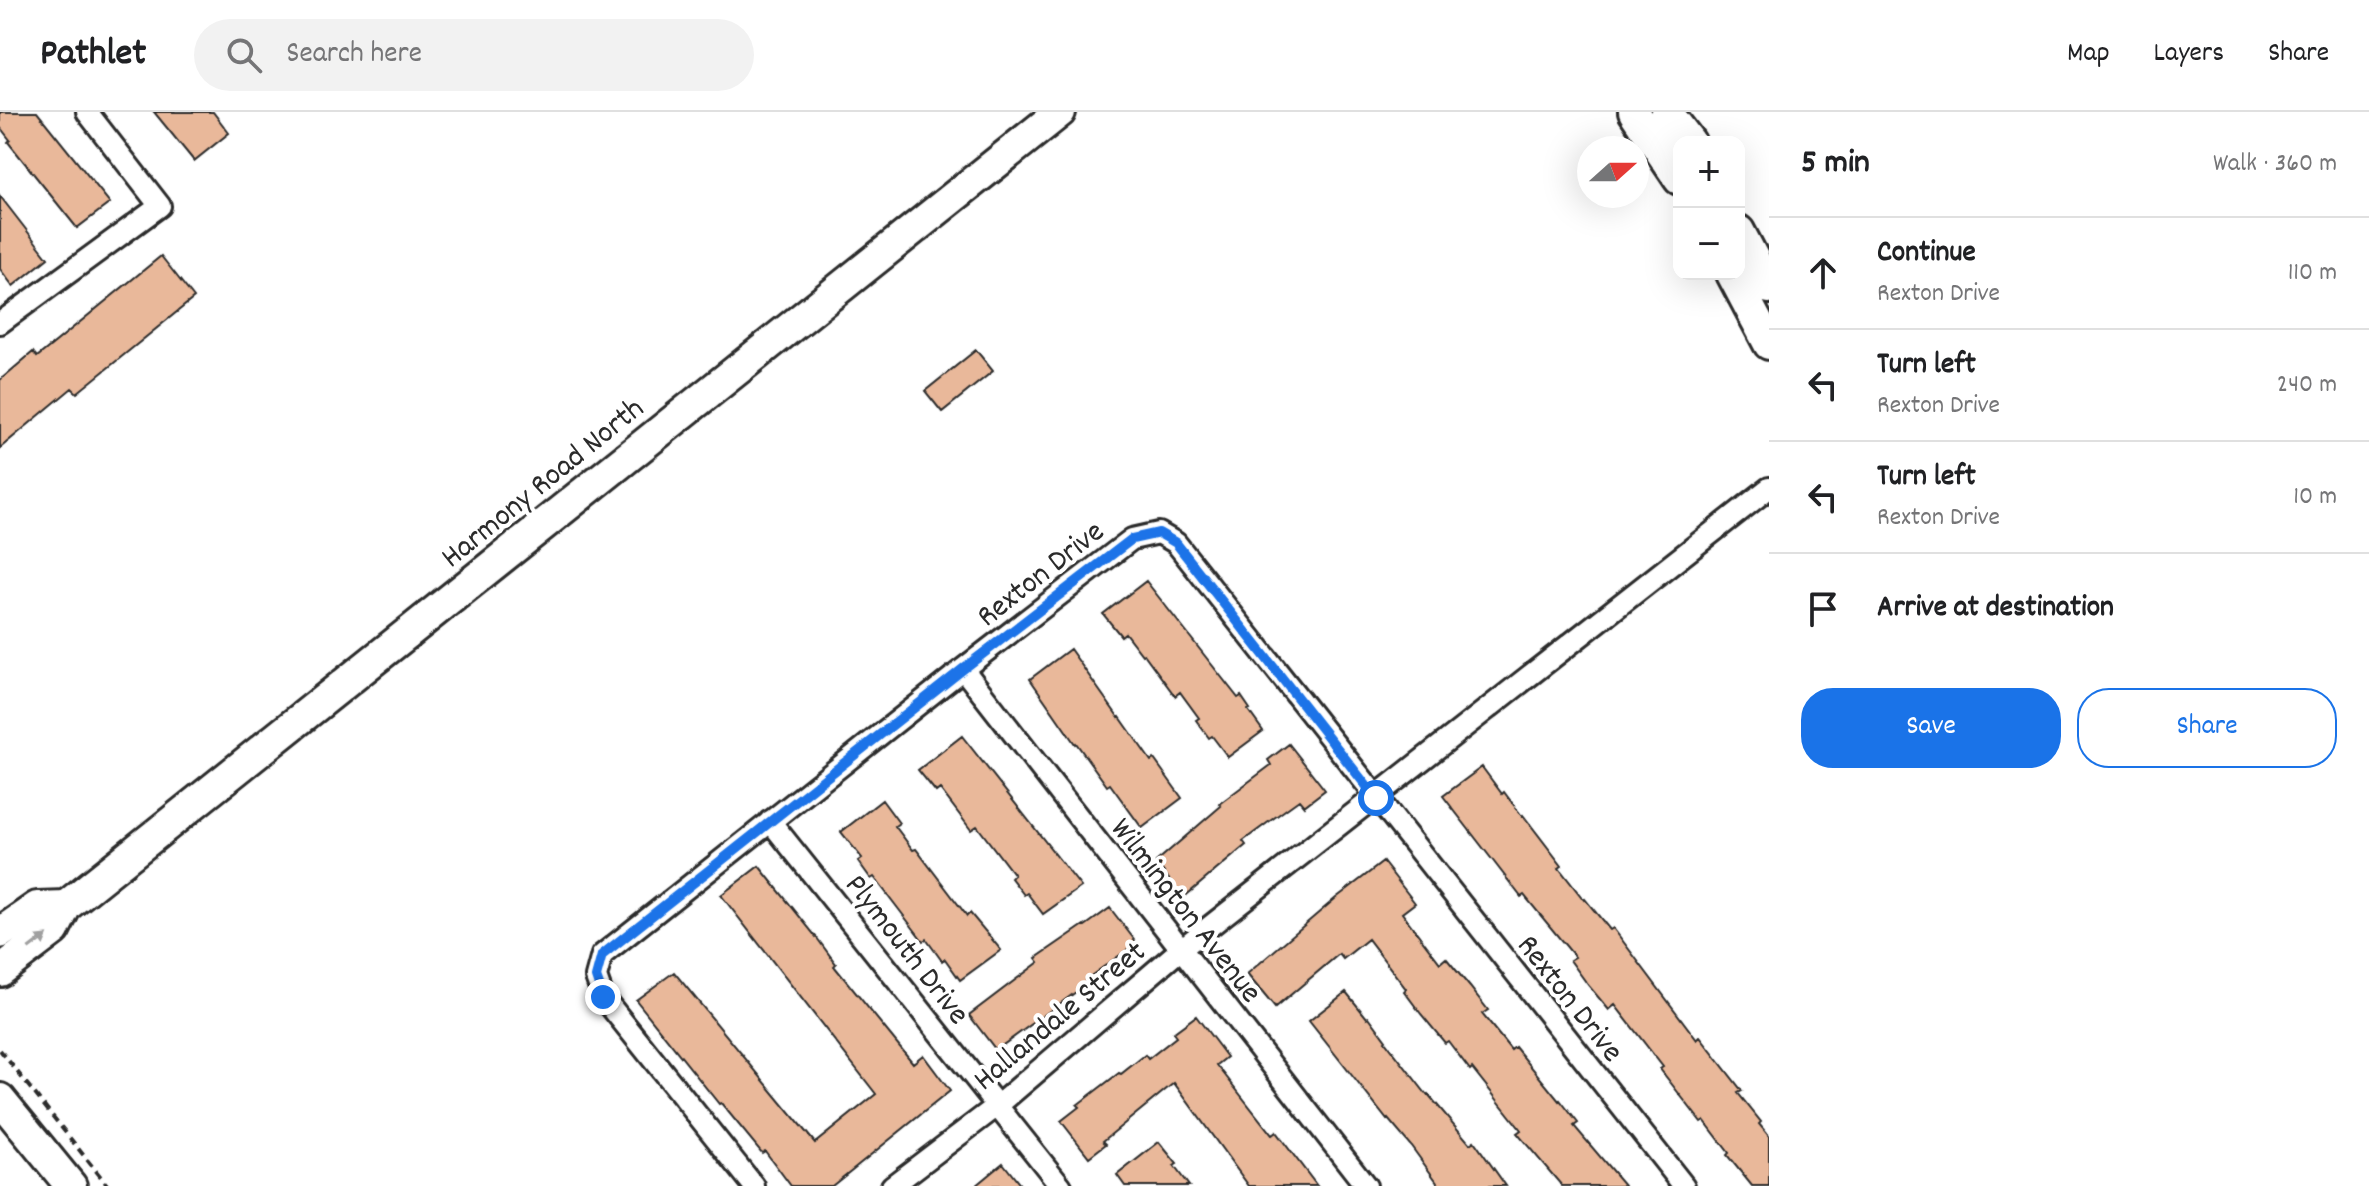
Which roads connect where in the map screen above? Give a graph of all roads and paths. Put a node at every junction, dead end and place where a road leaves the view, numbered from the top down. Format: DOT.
graph roads {
  1 [pos="87,112"];
  2 [pos="1060,112"];
  3 [pos="1634,112"];
  4 [pos="1667,112"];
  5 [pos="1685,136"];
  6 [pos="1673,170"];
  7 [pos="1745,242"];
  8 [pos="1735,280"];
  9 [pos="1769,288"];
  10 [pos="0,323"];
  11 [pos="1769,344"];
  12 [pos="1769,488"];
  13 [pos="963,669"];
  14 [pos="1376,798"];
  15 [pos="770,821"];
  16 [pos="66,906"];
  17 [pos="0,933"];
  18 [pos="1181,949"];
  19 [pos="0,971"];
  20 [pos="0,1050"];
  21 [pos="0,1099"];
  22 [pos="997,1106"];
  23 [pos="71,1186"];
  24 [pos="108,1186"];
  25 [pos="754,1186"];
  26 [pos="892,1186"];
  27 [pos="1061,1186"];
  28 [pos="1366,1186"];
  29 [pos="1684,1186"];
  1 -- 10 [label="street"];
  2 -- 16 [label="main road, Harmony Road North"];
  3 -- 6 [label="main road"];
  4 -- 5 [label="main road"];
  7 -- 9 [label="main road"];
  8 -- 11 [label="main road"];
  12 -- 14 [label="street, Hallandale Street"];
  13 -- 14 [label="street, Rexton Drive"];
  13 -- 15 [label="street, Rexton Drive"];
  13 -- 18 [label="street, Wilmington Avenue"];
  14 -- 18 [label="street, Hallandale Street"];
  14 -- 29 [label="street, Rexton Drive"];
  15 -- 22 [label="street, Plymouth Drive"];
  15 -- 25 [label="street, Rexton Drive"];
  16 -- 17 [label="main road, Harmony Road North"];
  19 -- 16 [label="main road, Harmony Road North, one-way"];
  18 -- 22 [label="street, Hallandale Street"];
  18 -- 28 [label="street, Wilmington Avenue"];
  20 -- 24 [label="path"];
  21 -- 23 [label="main road"];
  22 -- 26 [label="street, Hallandale Street"];
  22 -- 27 [label="street, Plymouth Drive"];
}
